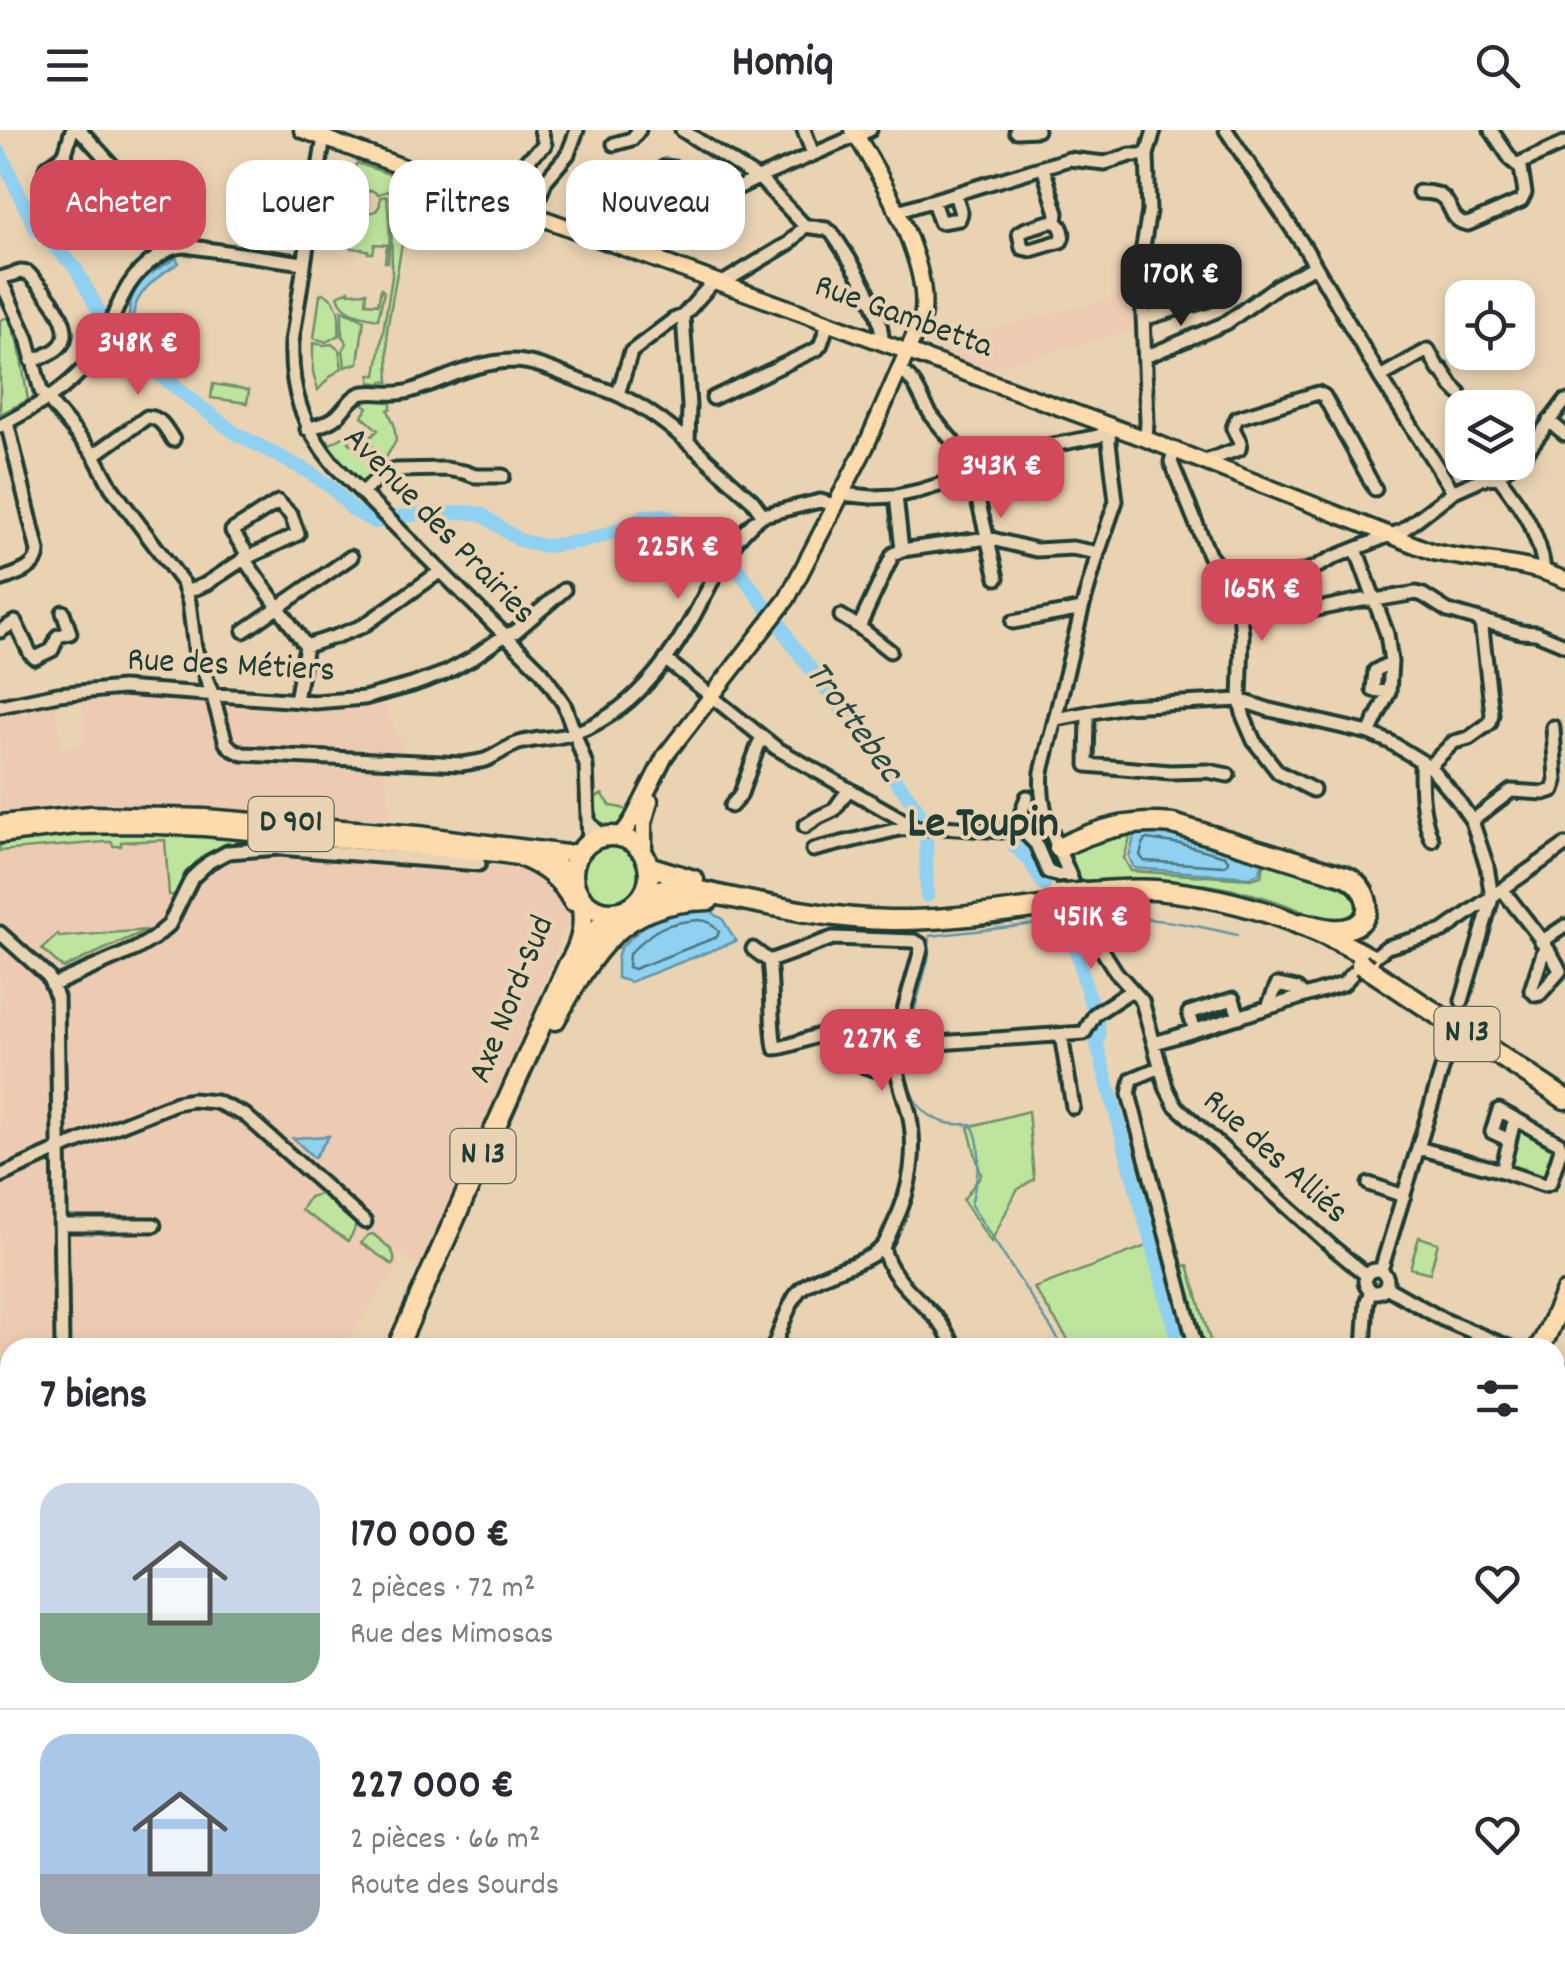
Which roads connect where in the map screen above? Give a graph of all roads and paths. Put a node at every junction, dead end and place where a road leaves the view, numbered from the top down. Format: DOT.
graph roads {
  1 [pos="72,130"];
  2 [pos="80,130"];
  3 [pos="302,130"];
  4 [pos="541,130"];
  5 [pos="576,130"];
  6 [pos="639,130"];
  7 [pos="804,130"];
  8 [pos="1038,130"];
  9 [pos="1154,130"];
  10 [pos="1482,130"];
  11 [pos="1492,130"];
  12 [pos="1560,130"];
  13 [pos="684,131"];
  14 [pos="1016,131"];
  15 [pos="1231,131"];
  16 [pos="860,132"];
  17 [pos="324,134"];
  18 [pos="1565,140"];
  19 [pos="614,144"];
  20 [pos="65,154"];
  21 [pos="813,154"];
  22 [pos="1147,155"];
  23 [pos="107,160"];
  24 [pos="392,160"];
  25 [pos="526,160"];
  26 [pos="1515,162"];
  27 [pos="1043,167"];
  28 [pos="758,178"];
  29 [pos="546,180"];
  30 [pos="745,184"];
  31 [pos="1419,192"];
  32 [pos="956,194"];
  33 [pos="933,201"];
  34 [pos="898,212"];
  35 [pos="546,219"];
  36 [pos="1056,222"];
  37 [pos="805,226"];
  38 [pos="171,250"];
  39 [pos="206,250"];
  40 [pos="660,250"];
  41 [pos="656,260"];
  42 [pos="303,263"];
  43 [pos="1315,266"];
  44 [pos="0,279"];
  45 [pos="718,282"];
  46 [pos="1208,300"];
  47 [pos="683,316"];
  48 [pos="1143,318"];
  49 [pos="828,323"];
  50 [pos="882,342"];
  51 [pos="908,352"];
  52 [pos="1145,357"];
  53 [pos="32,361"];
  54 [pos="900,371"];
  55 [pos="1380,377"];
  56 [pos="1455,390"];
  57 [pos="618,394"];
  58 [pos="713,398"];
  59 [pos="48,400"];
  60 [pos="1565,401"];
  61 [pos="1549,421"];
  62 [pos="3,424"];
  63 [pos="1110,426"];
  64 [pos="308,429"];
  65 [pos="1565,434"];
  66 [pos="1146,439"];
  67 [pos="173,440"];
  68 [pos="1535,440"];
  69 [pos="688,443"];
  70 [pos="1174,450"];
  71 [pos="94,455"];
  72 [pos="1203,462"];
  73 [pos="972,475"];
  74 [pos="503,476"];
  75 [pos="1478,480"];
  76 [pos="1501,480"];
  77 [pos="1375,489"];
  78 [pos="1454,491"];
  79 [pos="362,493"];
  80 [pos="896,496"];
  81 [pos="838,500"];
  82 [pos="762,514"];
  83 [pos="1390,536"];
  84 [pos="988,538"];
  85 [pos="1356,549"];
  86 [pos="902,550"];
  87 [pos="1098,553"];
  88 [pos="352,556"];
  89 [pos="244,559"];
  90 [pos="1544,570"];
  91 [pos="441,571"];
  92 [pos="997,578"];
  93 [pos="1278,579"];
  94 [pos="0,580"];
  95 [pos="1565,580"];
  96 [pos="564,590"];
  97 [pos="1238,590"];
  98 [pos="186,592"];
  99 [pos="1369,600"];
  100 [pos="277,607"];
  101 [pos="1082,609"];
  102 [pos="64,612"];
  103 [pos="840,616"];
  104 [pos="1481,621"];
  105 [pos="1013,622"];
  106 [pos="859,628"];
  107 [pos="0,631"];
  108 [pos="244,631"];
  109 [pos="505,635"];
  110 [pos="1565,645"];
  111 [pos="306,646"];
  112 [pos="890,651"];
  113 [pos="666,660"];
  114 [pos="212,693"];
  115 [pos="712,698"];
  116 [pos="296,700"];
  117 [pos="1240,700"];
  118 [pos="0,706"];
  119 [pos="1088,712"];
  120 [pos="1056,718"];
  121 [pos="1553,727"];
  122 [pos="575,733"];
  123 [pos="1368,733"];
  124 [pos="761,738"];
  125 [pos="678,742"];
  126 [pos="1425,763"];
  127 [pos="1228,775"];
  128 [pos="850,789"];
  129 [pos="1314,790"];
  130 [pos="1027,796"];
  131 [pos="731,806"];
  132 [pos="1472,821"];
  133 [pos="0,823"];
  134 [pos="805,826"];
  135 [pos="922,828"];
  136 [pos="1016,828"];
  137 [pos="0,837"];
  138 [pos="1432,840"];
  139 [pos="598,842"];
  140 [pos="1565,845"];
  141 [pos="1058,848"];
  142 [pos="813,850"];
  143 [pos="522,857"];
  144 [pos="646,860"];
  145 [pos="479,864"];
  146 [pos="573,875"];
  147 [pos="1080,892"];
  148 [pos="1498,894"];
  149 [pos="580,896"];
  150 [pos="642,896"];
  151 [pos="1058,900"];
  152 [pos="779,907"];
  153 [pos="616,912"];
  154 [pos="1302,923"];
  155 [pos="1565,926"];
  156 [pos="0,933"];
  157 [pos="752,950"];
  158 [pos="769,961"];
  159 [pos="1369,964"];
  160 [pos="568,965"];
  161 [pos="54,985"];
  162 [pos="1132,990"];
  163 [pos="1462,1001"];
  164 [pos="552,1025"];
  165 [pos="1061,1035"];
  166 [pos="1452,1036"];
  167 [pos="1155,1043"];
  168 [pos="905,1044"];
  169 [pos="897,1067"];
  170 [pos="1160,1067"];
  171 [pos="1565,1087"];
  172 [pos="1565,1099"];
  173 [pos="1073,1107"];
  174 [pos="1518,1122"];
  175 [pos="1509,1140"];
  176 [pos="1418,1148"];
  177 [pos="60,1149"];
  178 [pos="1502,1171"];
  179 [pos="0,1176"];
  180 [pos="1369,1184"];
  181 [pos="1404,1196"];
  182 [pos="365,1222"];
  183 [pos="60,1224"];
  184 [pos="154,1224"];
  185 [pos="883,1247"];
  186 [pos="1381,1270"];
  187 [pos="1366,1275"];
  188 [pos="1386,1287"];
  189 [pos="1372,1291"];
  190 [pos="1565,1292"];
  191 [pos="62,1338"];
  192 [pos="401,1338"];
  193 [pos="411,1338"];
  194 [pos="778,1338"];
  195 [pos="949,1338"];
  196 [pos="1193,1338"];
  197 [pos="1365,1338"];
  198 [pos="1487,1338"];
  199 [pos="1546,1338"];
  1 -- 20 [label="street"];
  2 -- 23 [label="street"];
  3 -- 17 [label="main road, Rue Gambetta"];
  4 -- 25 [label="street"];
  5 -- 29 [label="street"];
  6 -- 19 [label="street"];
  7 -- 21 [label="street"];
  8 -- 14 [label="street"];
  9 -- 22 [label="street"];
  10 -- 26 [label="street"];
  11 -- 26 [label="street"];
  12 -- 18 [label="street"];
  13 -- 28 [label="street"];
  15 -- 43 [label="street"];
  16 -- 21 [label="street"];
  16 -- 34 [label="main road"];
  17 -- 24 [label="main road, Rue Gambetta"];
  17 -- 42 [label="street, Avenue des Prairies"];
  18 -- 26 [label="street"];
  20 -- 20 [label="street"];
  21 -- 28 [label="street"];
  22 -- 27 [label="street"];
  22 -- 48 [label="street"];
  26 -- 31 [label="street"];
  27 -- 32 [label="street"];
  27 -- 36 [label="street"];
  28 -- 30 [label="street"];
  28 -- 37 [label="street"];
  32 -- 33 [label="street"];
  32 -- 33 [label="street"];
  33 -- 34 [label="street"];
  34 -- 51 [label="main road"];
  35 -- 41 [label="main road, Rue Gambetta"];
  37 -- 45 [label="street"];
  37 -- 50 [label="street"];
  38 -- 59 [label="street"];
  39 -- 42 [label="street"];
  40 -- 41 [label="street"];
  41 -- 45 [label="main road, Rue Gambetta"];
  42 -- 64 [label="street, Avenue des Prairies"];
  43 -- 52 [label="street"];
  43 -- 55 [label="street"];
  44 -- 53 [label="street"];
  44 -- 53 [label="street"];
  45 -- 47 [label="street"];
  45 -- 49 [label="main road, Rue Gambetta"];
  46 -- 48 [label="street"];
  47 -- 57 [label="street"];
  47 -- 69 [label="street"];
  48 -- 52 [label="street"];
  49 -- 50 [label="main road, Rue Gambetta"];
  49 -- 58 [label="street"];
  50 -- 51 [label="main road, Rue Gambetta"];
  51 -- 54 [label="main road"];
  51 -- 63 [label="main road, Rue Gambetta"];
  52 -- 66 [label="street"];
  53 -- 59 [label="street"];
  54 -- 73 [label="street"];
  54 -- 81 [label="main road"];
  55 -- 56 [label="street"];
  55 -- 78 [label="street"];
  57 -- 64 [label="street"];
  57 -- 69 [label="street"];
  59 -- 62 [label="street"];
  59 -- 71 [label="street"];
  60 -- 61 [label="street"];
  61 -- 65 [label="street"];
  61 -- 68 [label="street"];
  62 -- 94 [label="street"];
  63 -- 66 [label="main road, Rue Gambetta"];
  63 -- 73 [label="street"];
  63 -- 87 [label="street, Rue des Alliés"];
  64 -- 79 [label="street, Avenue des Prairies"];
  66 -- 70 [label="main road, Rue Gambetta"];
  67 -- 71 [label="street"];
  69 -- 82 [label="street"];
  70 -- 72 [label="main road, Rue Gambetta"];
  70 -- 97 [label="street"];
  71 -- 98 [label="street"];
  72 -- 77 [label="street"];
  72 -- 83 [label="main road, Rue Gambetta"];
  73 -- 80 [label="street"];
  73 -- 84 [label="street"];
  74 -- 79 [label="street"];
  75 -- 78 [label="street"];
  76 -- 90 [label="street"];
  78 -- 83 [label="street"];
  79 -- 91 [label="street, Avenue des Prairies"];
  80 -- 81 [label="street"];
  80 -- 86 [label="street"];
  81 -- 82 [label="street"];
  81 -- 115 [label="main road"];
  82 -- 113 [label="street"];
  83 -- 85 [label="street"];
  83 -- 90 [label="main road, Rue Gambetta"];
  84 -- 86 [label="street"];
  84 -- 87 [label="street"];
  84 -- 92 [label="street"];
  85 -- 93 [label="street"];
  85 -- 99 [label="street"];
  86 -- 106 [label="street"];
  87 -- 101 [label="street, Rue des Alliés"];
  88 -- 100 [label="street"];
  89 -- 89 [label="street"];
  89 -- 98 [label="street"];
  89 -- 100 [label="street"];
  90 -- 95 [label="main road, Rue Gambetta"];
  91 -- 109 [label="street, Avenue des Prairies"];
  91 -- 111 [label="street"];
  93 -- 97 [label="street"];
  93 -- 99 [label="street"];
  96 -- 109 [label="street, Rue des Métiers"];
  97 -- 117 [label="street"];
  98 -- 114 [label="street"];
  99 -- 104 [label="street"];
  99 -- 123 [label="street"];
  100 -- 108 [label="street"];
  100 -- 111 [label="street"];
  101 -- 105 [label="street"];
  101 -- 120 [label="street, Rue des Alliés"];
  102 -- 107 [label="street"];
  103 -- 106 [label="street"];
  104 -- 110 [label="street"];
  104 -- 126 [label="street"];
  106 -- 112 [label="street"];
  109 -- 116 [label="street, Rue des Métiers"];
  109 -- 122 [label="street, Avenue des Prairies"];
  111 -- 116 [label="street"];
  113 -- 115 [label="street"];
  113 -- 122 [label="street"];
  114 -- 116 [label="street, Rue des Métiers"];
  114 -- 118 [label="street, Rue des Métiers"];
  114 -- 122 [label="street"];
  115 -- 124 [label="street"];
  115 -- 125 [label="main road"];
  117 -- 119 [label="street"];
  117 -- 123 [label="street"];
  117 -- 129 [label="street"];
  119 -- 120 [label="street"];
  119 -- 127 [label="street"];
  120 -- 141 [label="street, Rue des Alliés"];
  121 -- 132 [label="street"];
  122 -- 139 [label="street, Avenue des Prairies"];
  123 -- 126 [label="street"];
  124 -- 128 [label="street"];
  124 -- 131 [label="street"];
  125 -- 139 [label="main road"];
  125 -- 144 [label="main road"];
  126 -- 132 [label="street"];
  126 -- 138 [label="street"];
  128 -- 134 [label="street"];
  128 -- 135 [label="street"];
  130 -- 136 [label="street"];
  132 -- 148 [label="street"];
  133 -- 139 [label="main road, D 901"];
  135 -- 136 [label="street"];
  135 -- 142 [label="street"];
  136 -- 147 [label="street"];
  137 -- 143 [label="main road, D 901"];
  139 -- 144 [label="highway"];
  139 -- 146 [label="highway"];
  140 -- 148 [label="street"];
  141 -- 147 [label="street, Rue des Alliés"];
  141 -- 154 [label="highway"];
  143 -- 146 [label="main road, D 901"];
  143 -- 160 [label="highway"];
  144 -- 150 [label="highway"];
  144 -- 151 [label="highway, N 13"];
  145 -- 161 [label="street"];
  146 -- 149 [label="highway"];
  147 -- 151 [label="highway, N 13"];
  147 -- 154 [label="highway, N 13"];
  147 -- 159 [label="highway, N 13"];
  147 -- 162 [label="street, Rue des Alliés"];
  148 -- 155 [label="street"];
  148 -- 163 [label="street"];
  148 -- 167 [label="street"];
  149 -- 153 [label="highway"];
  149 -- 160 [label="highway, Axe Nord-Sud / N 13"];
  150 -- 152 [label="highway, N 13"];
  150 -- 153 [label="highway"];
  151 -- 152 [label="highway, N 13"];
  152 -- 164 [label="highway, N 13"];
  153 -- 164 [label="highway, Axe Nord-Sud / N 13"];
  154 -- 159 [label="highway, N 13"];
  156 -- 161 [label="street"];
  157 -- 158 [label="street"];
  158 -- 168 [label="street"];
  158 -- 169 [label="street"];
  159 -- 171 [label="highway, N 13"];
  159 -- 172 [label="highway, N 13"];
  160 -- 192 [label="highway, Axe Nord-Sud / N 13"];
  161 -- 177 [label="street"];
  162 -- 165 [label="street"];
  162 -- 167 [label="street, Rue des Alliés"];
  164 -- 193 [label="highway, Axe Nord-Sud / N 13"];
  165 -- 168 [label="street"];
  165 -- 173 [label="street"];
  166 -- 176 [label="street"];
  167 -- 170 [label="street, Rue des Alliés"];
  168 -- 169 [label="street"];
  169 -- 185 [label="street"];
  170 -- 187 [label="street, Rue des Alliés"];
  170 -- 196 [label="street"];
  174 -- 175 [label="street"];
  174 -- 175 [label="street"];
  174 -- 178 [label="street"];
  175 -- 178 [label="street"];
  176 -- 178 [label="street"];
  176 -- 181 [label="street"];
  177 -- 179 [label="street"];
  177 -- 182 [label="street"];
  177 -- 183 [label="street"];
  180 -- 181 [label="street"];
  181 -- 186 [label="street"];
  183 -- 184 [label="street"];
  183 -- 191 [label="street"];
  185 -- 194 [label="street"];
  185 -- 195 [label="street"];
  186 -- 187 [label="street"];
  186 -- 188 [label="street"];
  187 -- 189 [label="street"];
  188 -- 189 [label="street"];
  188 -- 198 [label="street"];
  189 -- 197 [label="street"];
  190 -- 199 [label="highway"];
}
